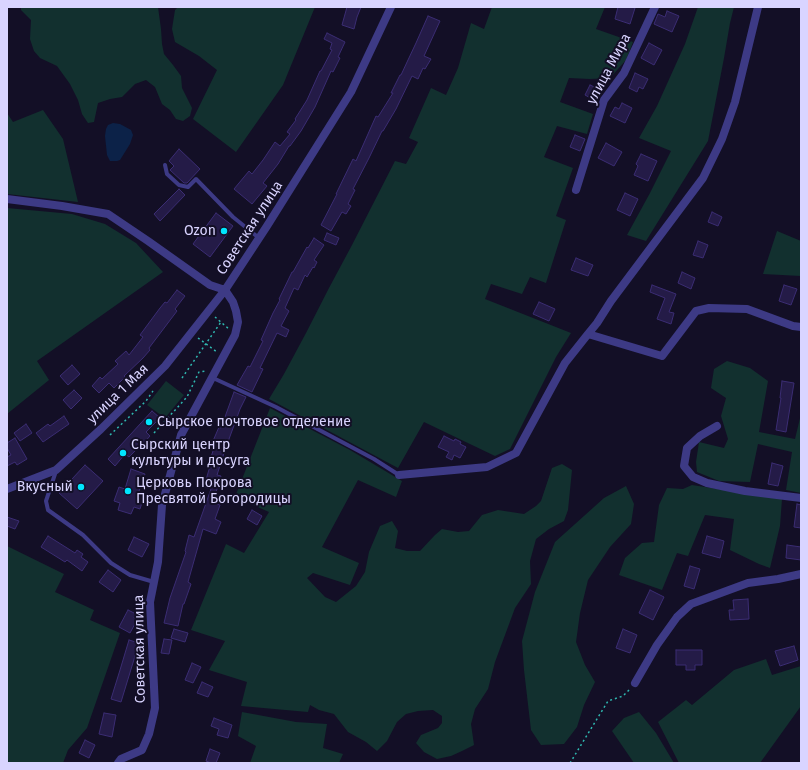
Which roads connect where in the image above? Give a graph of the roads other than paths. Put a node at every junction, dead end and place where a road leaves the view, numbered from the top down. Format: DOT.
graph roads {
  1 [pos="391,7"];
  2 [pos="655,7"];
  3 [pos="758,7"];
  4 [pos="165,165"];
  5 [pos="576,190"];
  6 [pos="7,199"];
  7 [pos="260,238"];
  8 [pos="225,290"];
  9 [pos="801,327"];
  10 [pos="588,334"];
  11 [pos="213,378"];
  12 [pos="717,426"];
  13 [pos="56,470"];
  14 [pos="400,475"];
  15 [pos="7,489"];
  16 [pos="801,498"];
  17 [pos="801,574"];
  18 [pos="154,582"];
  19 [pos="635,683"];
  20 [pos="118,763"];
  1 -- 7 [label="street, Советская улица"];
  2 -- 5 [label="street, улица Мира"];
  3 -- 10 [label="street"];
  4 -- 7 [label="lane"];
  6 -- 8 [label="street"];
  7 -- 8 [label="street, Советская улица"];
  8 -- 11 [label="street, Советская улица"];
  8 -- 13 [label="street, улица 1 Мая"];
  9 -- 10 [label="street"];
  10 -- 14 [label="street"];
  11 -- 14 [label="lane"];
  11 -- 18 [label="street, Советская улица"];
  12 -- 16 [label="street"];
  13 -- 15 [label="street, улица 1 Мая"];
  13 -- 18 [label="lane"];
  17 -- 19 [label="street"];
  18 -- 20 [label="street, Советская улица"];
}
